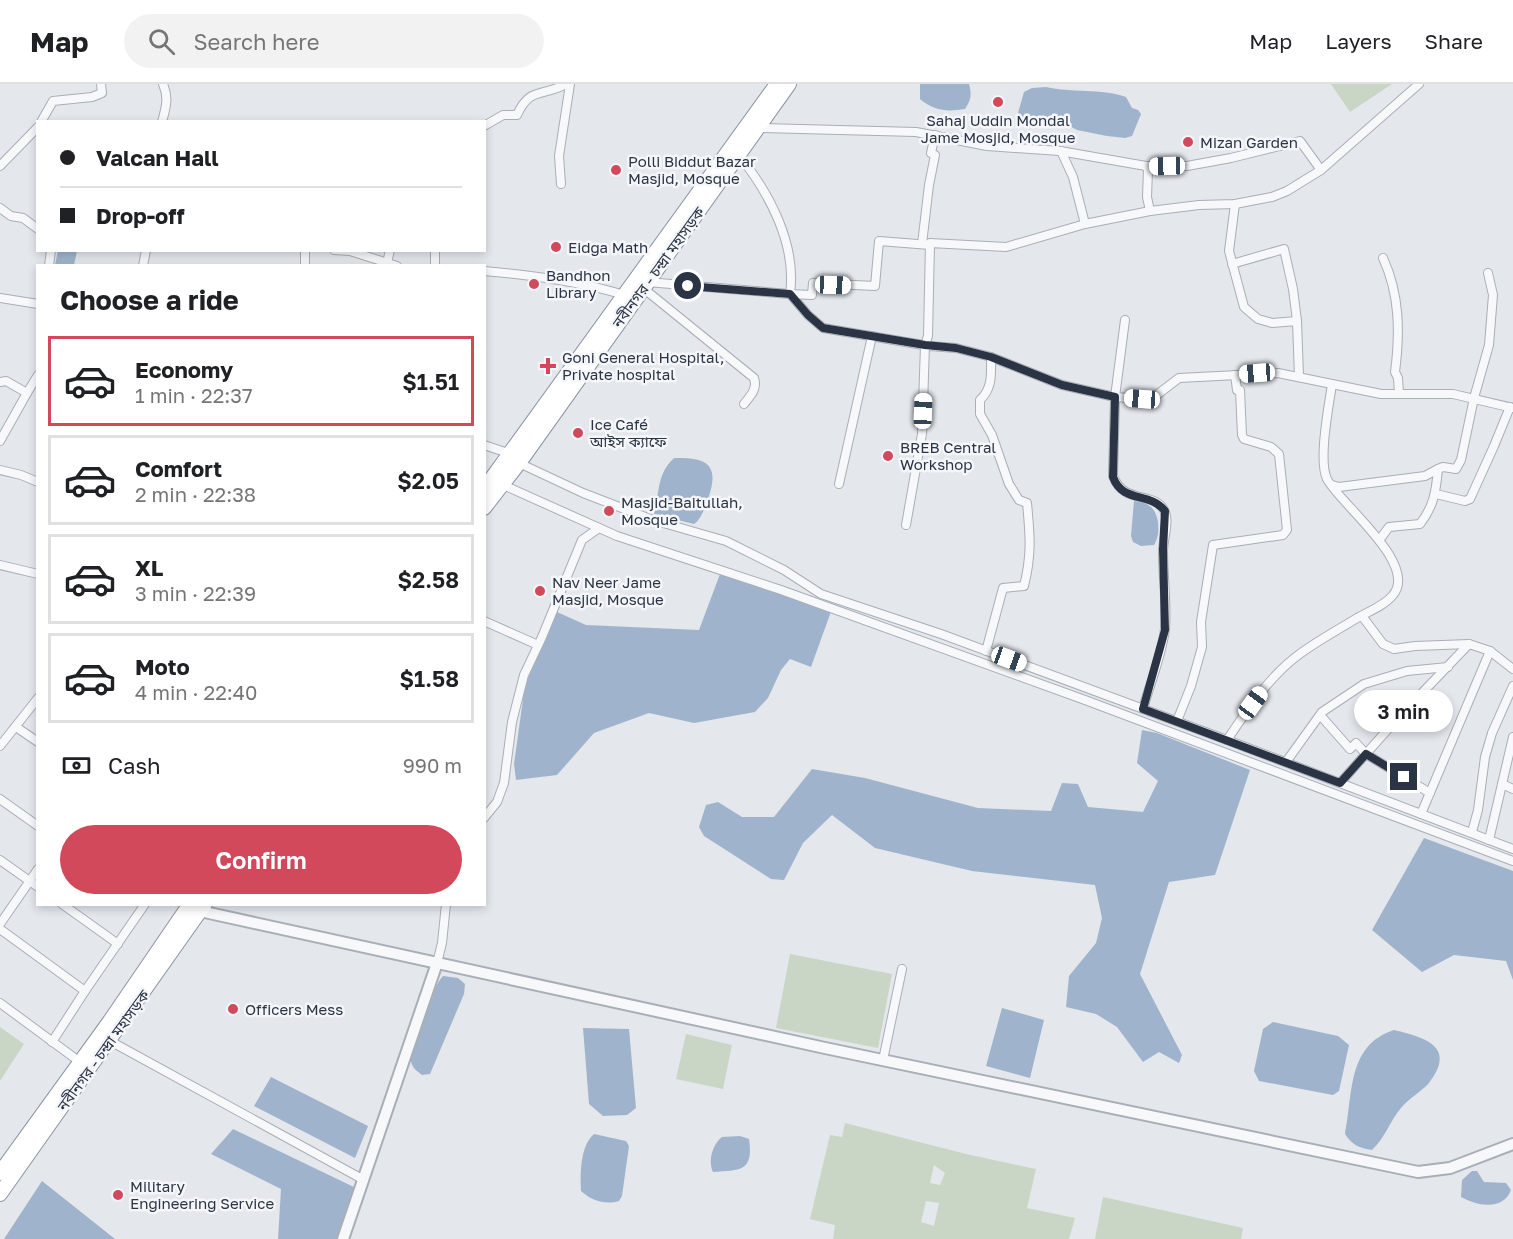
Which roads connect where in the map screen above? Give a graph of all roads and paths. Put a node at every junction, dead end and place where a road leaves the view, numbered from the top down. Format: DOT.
graph roads {
  1 [pos="101,84"];
  2 [pos="163,84"];
  3 [pos="566,84"];
  4 [pos="570,84"];
  5 [pos="777,84"];
  6 [pos="789,84"];
  7 [pos="1419,84"];
  8 [pos="42,120"];
  9 [pos="163,120"];
  10 [pos="486,125"];
  11 [pos="758,128"];
  12 [pos="36,129"];
  13 [pos="934,135"];
  14 [pos="1062,151"];
  15 [pos="739,154"];
  16 [pos="0,166"];
  17 [pos="1146,166"];
  18 [pos="1321,170"];
  19 [pos="561,184"];
  20 [pos="1235,204"];
  21 [pos="0,208"];
  22 [pos="1150,211"];
  23 [pos="1084,224"];
  24 [pos="36,228"];
  25 [pos="926,245"];
  26 [pos="353,252"];
  27 [pos="390,252"];
  28 [pos="1383,258"];
  29 [pos="387,263"];
  30 [pos="390,264"];
  31 [pos="1232,264"];
  32 [pos="486,271"];
  33 [pos="1488,273"];
  34 [pos="645,285"];
  35 [pos="790,294"];
  36 [pos="624,296"];
  37 [pos="0,298"];
  38 [pos="36,304"];
  39 [pos="1125,320"];
  40 [pos="1297,321"];
  41 [pos="872,336"];
  42 [pos="925,345"];
  43 [pos="991,357"];
  44 [pos="1235,375"];
  45 [pos="1299,377"];
  46 [pos="36,378"];
  47 [pos="0,382"];
  48 [pos="1332,384"];
  49 [pos="27,393"];
  50 [pos="1399,394"];
  51 [pos="1115,397"];
  52 [pos="1474,398"];
  53 [pos="744,404"];
  54 [pos="1511,407"];
  55 [pos="0,441"];
  56 [pos="486,446"];
  57 [pos="515,458"];
  58 [pos="1438,469"];
  59 [pos="0,470"];
  60 [pos="36,481"];
  61 [pos="501,484"];
  62 [pos="839,484"];
  63 [pos="1332,485"];
  64 [pos="486,487"];
  65 [pos="1436,494"];
  66 [pos="486,505"];
  67 [pos="906,525"];
  68 [pos="599,528"];
  69 [pos="1380,539"];
  70 [pos="0,565"];
  71 [pos="36,574"];
  72 [pos="1362,616"];
  73 [pos="486,622"];
  74 [pos="1470,644"];
  75 [pos="538,645"];
  76 [pos="986,651"];
  77 [pos="1490,651"];
  78 [pos="1448,667"];
  79 [pos="1513,669"];
  80 [pos="1513,686"];
  81 [pos="36,701"];
  82 [pos="1143,709"];
  83 [pos="1320,714"];
  84 [pos="1177,721"];
  85 [pos="16,727"];
  86 [pos="1513,737"];
  87 [pos="1227,740"];
  88 [pos="36,741"];
  89 [pos="0,746"];
  90 [pos="1366,754"];
  91 [pos="1286,762"];
  92 [pos="1340,783"];
  93 [pos="1502,784"];
  94 [pos="1513,789"];
  95 [pos="1430,793"];
  96 [pos="0,799"];
  97 [pos="1421,814"];
  98 [pos="486,816"];
  99 [pos="36,825"];
  100 [pos="1472,832"];
  101 [pos="1489,840"];
  102 [pos="1513,849"];
  103 [pos="0,860"];
  104 [pos="1513,861"];
  105 [pos="36,872"];
  106 [pos="29,881"];
  107 [pos="36,886"];
  108 [pos="65,906"];
  109 [pos="144,906"];
  110 [pos="446,906"];
  111 [pos="199,907"];
  112 [pos="0,924"];
  113 [pos="0,929"];
  114 [pos="118,944"];
  115 [pos="437,963"];
  116 [pos="902,969"];
  117 [pos="85,991"];
  118 [pos="0,1003"];
  119 [pos="110,1041"];
  120 [pos="52,1042"];
  121 [pos="883,1060"];
  122 [pos="80,1062"];
  123 [pos="1513,1144"];
  124 [pos="0,1173"];
  125 [pos="364,1180"];
  126 [pos="0,1194"];
  127 [pos="343,1239"];
  1 -- 8 [label="street"];
  2 -- 9 [label="street"];
  3 -- 10 [label="street"];
  4 -- 19 [label="street"];
  5 -- 36 [label="highway, নবীনগর - চন্দ্রা মহাসড়ক"];
  6 -- 11 [label="highway, নবীনগর - চন্দ্রা মহাসড়ক"];
  7 -- 18 [label="street"];
  11 -- 13 [label="street"];
  11 -- 15 [label="highway, নবীনগর - চন্দ্রা মহাসড়ক"];
  12 -- 16 [label="street"];
  13 -- 14 [label="street"];
  13 -- 25 [label="street"];
  14 -- 17 [label="street"];
  14 -- 23 [label="street"];
  15 -- 34 [label="highway, নবীনগর - চন্দ্রা মহাসড়ক"];
  15 -- 35 [label="street"];
  17 -- 18 [label="street"];
  17 -- 22 [label="street"];
  18 -- 20 [label="street"];
  20 -- 22 [label="street"];
  20 -- 31 [label="street"];
  21 -- 24 [label="street"];
  22 -- 23 [label="street"];
  23 -- 25 [label="street"];
  25 -- 35 [label="street"];
  25 -- 42 [label="street"];
  26 -- 29 [label="street"];
  27 -- 29 [label="street"];
  28 -- 50 [label="street"];
  29 -- 30 [label="street"];
  31 -- 40 [label="street"];
  31 -- 40 [label="street"];
  32 -- 36 [label="street"];
  33 -- 52 [label="street"];
  34 -- 35 [label="street"];
  34 -- 53 [label="street"];
  34 -- 57 [label="highway, নবীনগর - চন্দ্রা মহাসড়ক"];
  35 -- 41 [label="street"];
  36 -- 57 [label="highway, নবীনগর - চন্দ্রা মহাসড়ক"];
  37 -- 38 [label="street"];
  39 -- 51 [label="street"];
  40 -- 45 [label="street"];
  41 -- 42 [label="street"];
  41 -- 62 [label="street"];
  42 -- 43 [label="street"];
  42 -- 67 [label="street"];
  43 -- 51 [label="street"];
  43 -- 76 [label="street"];
  44 -- 45 [label="street"];
  44 -- 51 [label="street"];
  44 -- 84 [label="street"];
  45 -- 48 [label="street"];
  46 -- 49 [label="street"];
  47 -- 49 [label="street"];
  48 -- 50 [label="street"];
  48 -- 63 [label="street"];
  49 -- 55 [label="street"];
  50 -- 52 [label="street"];
  51 -- 82 [label="street"];
  52 -- 54 [label="street"];
  52 -- 58 [label="street"];
  54 -- 65 [label="street"];
  56 -- 57 [label="street"];
  57 -- 61 [label="highway, নবীনগর - চন্দ্রা মহাসড়ক"];
  57 -- 64 [label="highway, নবীনগর - চন্দ্রা মহাসড়ক"];
  57 -- 76 [label="street"];
  58 -- 63 [label="street"];
  58 -- 65 [label="street"];
  59 -- 60 [label="street"];
  61 -- 66 [label="highway, নবীনগর - চন্দ্রা মহাসড়ক"];
  61 -- 68 [label="street"];
  63 -- 69 [label="street"];
  65 -- 69 [label="street"];
  68 -- 75 [label="street"];
  68 -- 104 [label="street"];
  69 -- 72 [label="street"];
  70 -- 71 [label="street"];
  72 -- 74 [label="street"];
  72 -- 87 [label="street"];
  73 -- 75 [label="street"];
  74 -- 77 [label="street"];
  74 -- 78 [label="street"];
  75 -- 98 [label="street"];
  76 -- 82 [label="street"];
  77 -- 79 [label="street"];
  77 -- 95 [label="street"];
  78 -- 83 [label="street"];
  78 -- 90 [label="street"];
  80 -- 100 [label="street"];
  81 -- 85 [label="street"];
  82 -- 84 [label="street"];
  83 -- 90 [label="street"];
  83 -- 91 [label="street"];
  84 -- 87 [label="street"];
  85 -- 88 [label="street"];
  85 -- 89 [label="street"];
  86 -- 93 [label="street"];
  87 -- 91 [label="street"];
  90 -- 92 [label="street"];
  90 -- 95 [label="street"];
  91 -- 92 [label="street"];
  92 -- 97 [label="street"];
  93 -- 94 [label="street"];
  93 -- 101 [label="street"];
  95 -- 97 [label="street"];
  96 -- 99 [label="street"];
  97 -- 100 [label="street"];
  100 -- 101 [label="street"];
  101 -- 102 [label="street"];
  103 -- 106 [label="street"];
  105 -- 106 [label="street"];
  106 -- 107 [label="street"];
  106 -- 112 [label="street"];
  108 -- 114 [label="street"];
  109 -- 114 [label="street"];
  110 -- 115 [label="street"];
  111 -- 115 [label="street"];
  111 -- 119 [label="highway, নবীনগর - চন্দ্রা মহাসড়ক"];
  111 -- 122 [label="highway, নবীনগর - চন্দ্রা মহাসড়ক"];
  113 -- 117 [label="street"];
  114 -- 117 [label="street"];
  115 -- 121 [label="street"];
  115 -- 125 [label="street"];
  116 -- 121 [label="street"];
  117 -- 120 [label="street"];
  118 -- 120 [label="street"];
  119 -- 125 [label="street"];
  119 -- 126 [label="highway, নবীনগর - চন্দ্রা মহাসড়ক"];
  120 -- 122 [label="street"];
  121 -- 123 [label="street"];
  122 -- 124 [label="highway, নবীনগর - চন্দ্রা মহাসড়ক"];
  125 -- 127 [label="street"];
}
